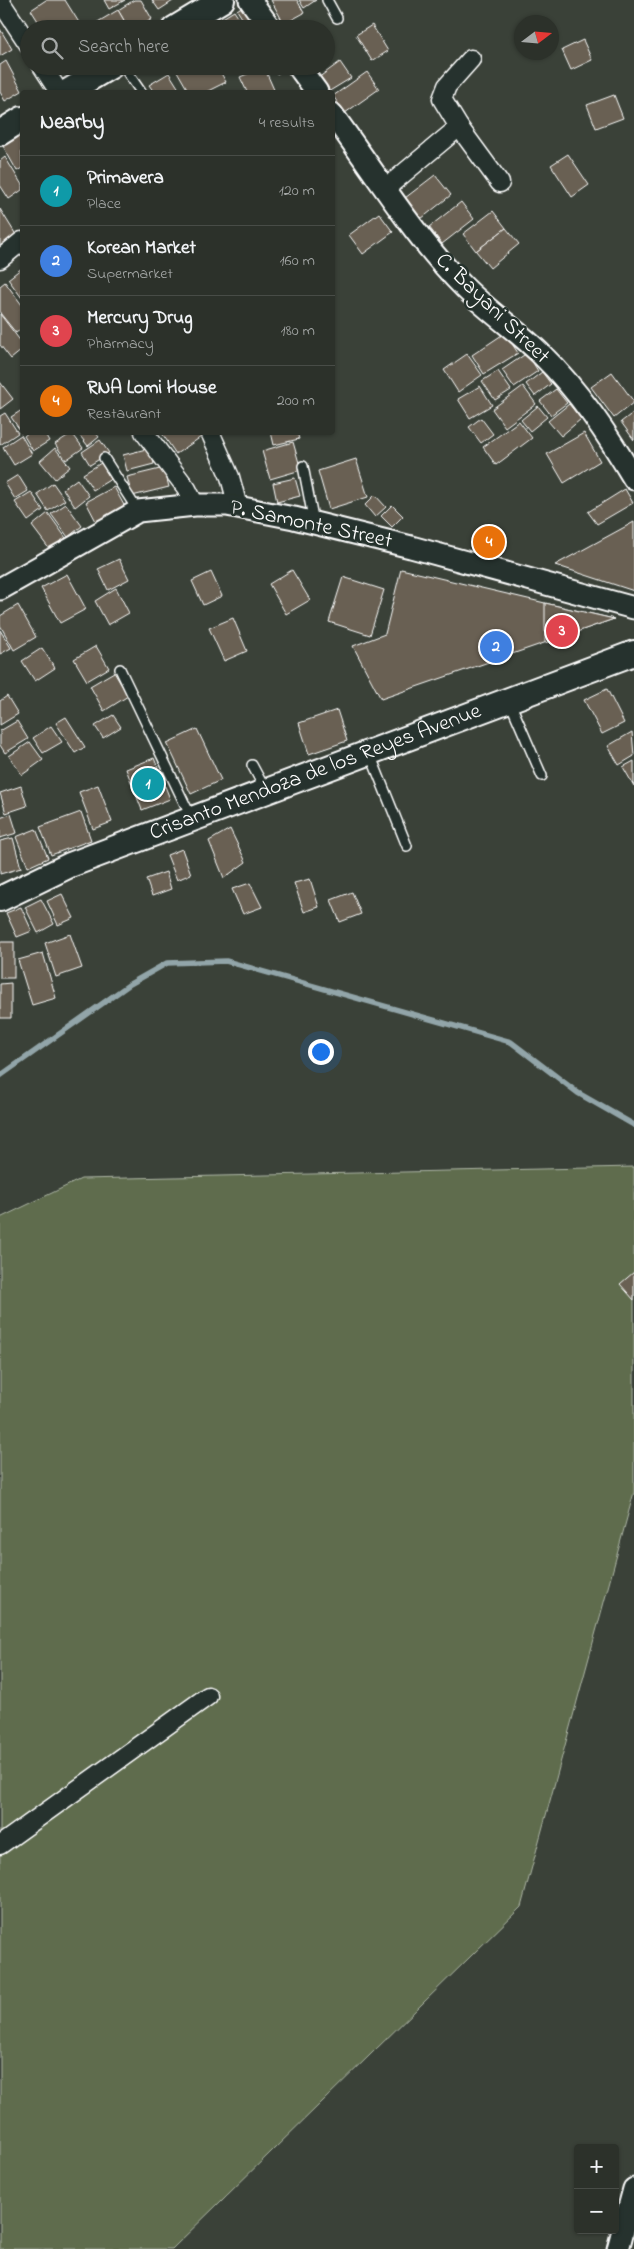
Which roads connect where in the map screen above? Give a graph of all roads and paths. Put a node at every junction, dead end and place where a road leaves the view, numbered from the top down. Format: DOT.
graph roads {
  1 [pos="222,0"];
  2 [pos="250,0"];
  3 [pos="327,0"];
  4 [pos="0,1"];
  5 [pos="337,18"];
  6 [pos="189,20"];
  7 [pos="264,20"];
  8 [pos="20,31"];
  9 [pos="471,59"];
  10 [pos="48,75"];
  11 [pos="96,75"];
  12 [pos="129,75"];
  13 [pos="305,75"];
  14 [pos="58,90"];
  15 [pos="70,90"];
  16 [pos="140,90"];
  17 [pos="316,90"];
  18 [pos="335,118"];
  19 [pos="20,120"];
  20 [pos="459,127"];
  21 [pos="0,133"];
  22 [pos="500,184"];
  23 [pos="386,188"];
  24 [pos="20,243"];
  25 [pos="0,259"];
  26 [pos="146,435"];
  27 [pos="211,435"];
  28 [pos="104,458"];
  29 [pos="302,466"];
  30 [pos="634,479"];
  31 [pos="195,505"];
  32 [pos="238,507"];
  33 [pos="138,511"];
  34 [pos="314,523"];
  35 [pos="0,589"];
  36 [pos="634,608"];
  37 [pos="634,653"];
  38 [pos="120,670"];
  39 [pos="509,700"];
  40 [pos="370,754"];
  41 [pos="252,765"];
  42 [pos="542,776"];
  43 [pos="266,792"];
  44 [pos="192,819"];
  45 [pos="407,846"];
  46 [pos="0,899"];
  47 [pos="208,1696"];
  48 [pos="0,1845"];
  49 [pos="634,2189"];
  50 [pos="618,2249"];
  1 -- 6 [label="main road"];
  2 -- 7 [label="street"];
  3 -- 5 [label="lane"];
  4 -- 8 [label="street"];
  9 -- 20 [label="street"];
  10 -- 14 [label="street"];
  11 -- 15 [label="main road"];
  12 -- 16 [label="lane"];
  13 -- 17 [label="street"];
  18 -- 23 [label="street, C. Bayani Street"];
  19 -- 21 [label="main road"];
  20 -- 22 [label="street"];
  20 -- 23 [label="street"];
  23 -- 30 [label="street, C. Bayani Street"];
  24 -- 25 [label="street"];
  26 -- 31 [label="street"];
  27 -- 32 [label="street"];
  28 -- 33 [label="lane"];
  29 -- 34 [label="lane"];
  31 -- 32 [label="street, P. Samonte Street"];
  31 -- 33 [label="street, P. Samonte Street"];
  32 -- 34 [label="street, P. Samonte Street"];
  33 -- 35 [label="street, P. Samonte Street"];
  34 -- 36 [label="street, P. Samonte Street"];
  37 -- 39 [label="main road, Crisanto Mendoza de los Reyes Avenue"];
  38 -- 44 [label="lane"];
  39 -- 40 [label="main road, Crisanto Mendoza de los Reyes Avenue"];
  39 -- 42 [label="lane"];
  40 -- 43 [label="main road, Crisanto Mendoza de los Reyes Avenue"];
  40 -- 45 [label="lane"];
  41 -- 43 [label="lane"];
  43 -- 44 [label="main road, Crisanto Mendoza de los Reyes Avenue"];
  44 -- 46 [label="main road, Crisanto Mendoza de los Reyes Avenue"];
  47 -- 48 [label="street"];
  49 -- 50 [label="street"];
}
